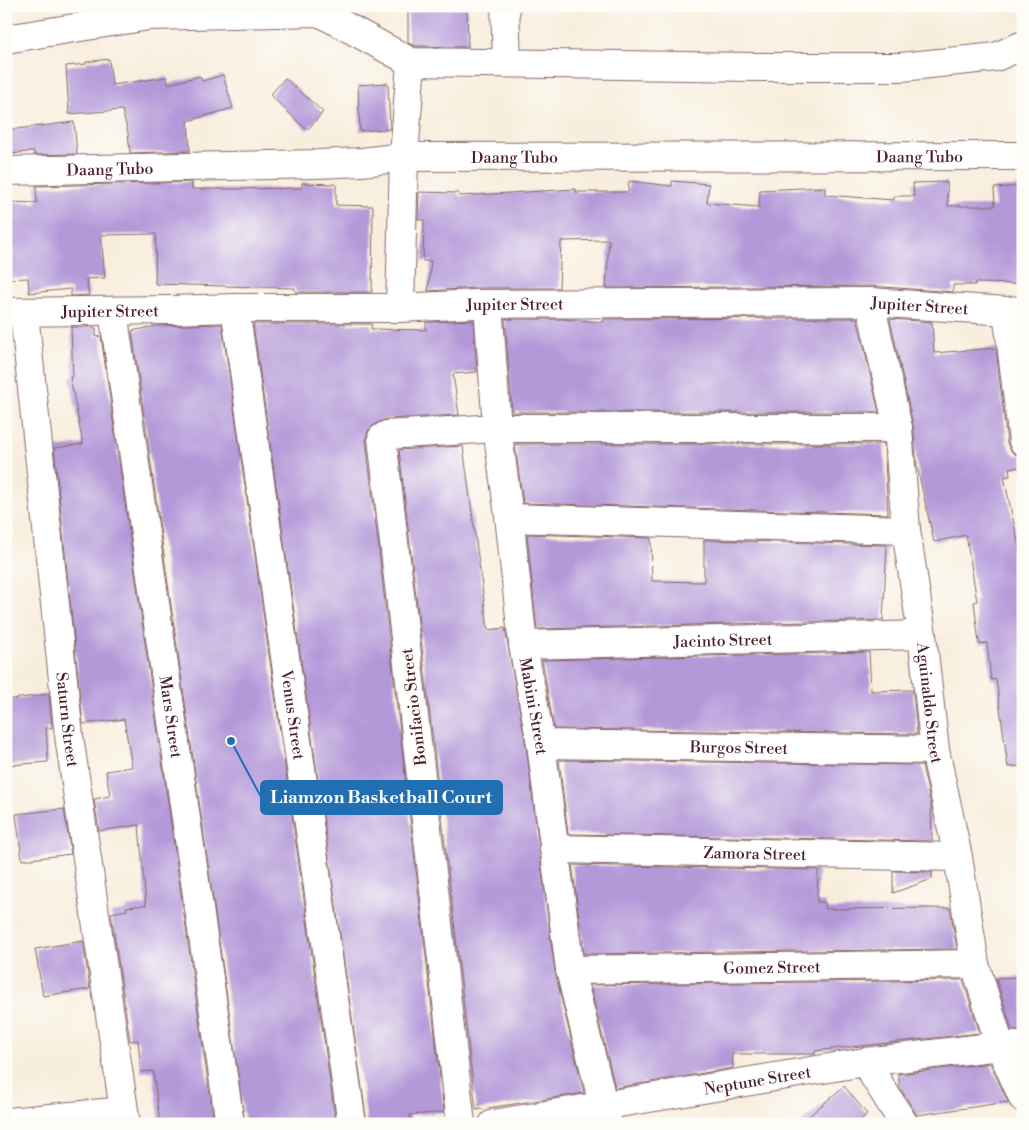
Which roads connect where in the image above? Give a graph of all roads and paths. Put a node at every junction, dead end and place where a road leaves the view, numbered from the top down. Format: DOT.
graph roads {
  1 [pos="505,6"];
  2 [pos="320,10"];
  3 [pos="149,11"];
  4 [pos="6,39"];
  5 [pos="1023,45"];
  6 [pos="411,62"];
  7 [pos="507,63"];
  8 [pos="404,156"];
  9 [pos="1023,156"];
  10 [pos="6,171"];
  11 [pos="870,302"];
  12 [pos="488,304"];
  13 [pos="235,308"];
  14 [pos="400,308"];
  15 [pos="113,311"];
  16 [pos="1015,311"];
  17 [pos="15,312"];
  18 [pos="496,428"];
  19 [pos="898,428"];
  20 [pos="1023,442"];
  21 [pos="509,518"];
  22 [pos="906,530"];
  23 [pos="922,635"];
  24 [pos="523,645"];
  25 [pos="541,744"];
  26 [pos="935,750"];
  27 [pos="554,849"];
  28 [pos="958,857"];
  29 [pos="975,964"];
  30 [pos="570,970"];
  31 [pos="1011,1046"];
  32 [pos="865,1062"];
  33 [pos="1023,1098"];
  34 [pos="605,1115"];
  35 [pos="125,1117"];
  36 [pos="8,1118"];
  37 [pos="230,1124"];
  38 [pos="352,1124"];
  39 [pos="461,1124"];
  40 [pos="493,1124"];
  41 [pos="904,1124"];
  1 -- 7 [label="street"];
  2 -- 3 [label="street"];
  2 -- 6 [label="street"];
  3 -- 4 [label="street"];
  5 -- 7 [label="street"];
  6 -- 7 [label="street"];
  6 -- 8 [label="street"];
  8 -- 9 [label="street, Daang Tubo"];
  8 -- 10 [label="street, Daang Tubo"];
  8 -- 14 [label="street"];
  11 -- 12 [label="street, Jupiter Street"];
  11 -- 16 [label="street, Jupiter Street"];
  11 -- 19 [label="street, Aguinaldo Street"];
  12 -- 14 [label="street, Jupiter Street"];
  12 -- 18 [label="street, Mabini Street"];
  13 -- 14 [label="street, Jupiter Street"];
  13 -- 15 [label="street, Jupiter Street"];
  13 -- 38 [label="street, Venus Street"];
  15 -- 17 [label="street, Jupiter Street"];
  15 -- 37 [label="street, Mars Street"];
  16 -- 20 [label="street"];
  17 -- 35 [label="street, Saturn Street"];
  18 -- 19 [label="street"];
  18 -- 21 [label="street, Mabini Street"];
  18 -- 39 [label="street, Bonifacio Street"];
  19 -- 22 [label="street, Aguinaldo Street"];
  21 -- 22 [label="street"];
  21 -- 24 [label="street, Mabini Street"];
  22 -- 23 [label="street, Aguinaldo Street"];
  23 -- 24 [label="street, Jacinto Street"];
  23 -- 26 [label="street, Aguinaldo Street"];
  24 -- 25 [label="street, Mabini Street"];
  25 -- 26 [label="street, Burgos Street"];
  25 -- 27 [label="street, Mabini Street"];
  26 -- 28 [label="street, Aguinaldo Street"];
  27 -- 28 [label="street, Zamora Street"];
  27 -- 30 [label="street, Mabini Street"];
  28 -- 29 [label="street, Aguinaldo Street"];
  29 -- 30 [label="street, Gomez Street"];
  29 -- 31 [label="street, Aguinaldo Street"];
  30 -- 34 [label="street, Mabini Street"];
  31 -- 32 [label="street, Neptune Street"];
  31 -- 33 [label="street, Aguinaldo Street"];
  32 -- 34 [label="street, Neptune Street"];
  32 -- 41 [label="street"];
  34 -- 40 [label="street, Neptune Street"];
  35 -- 36 [label="street"];
}
